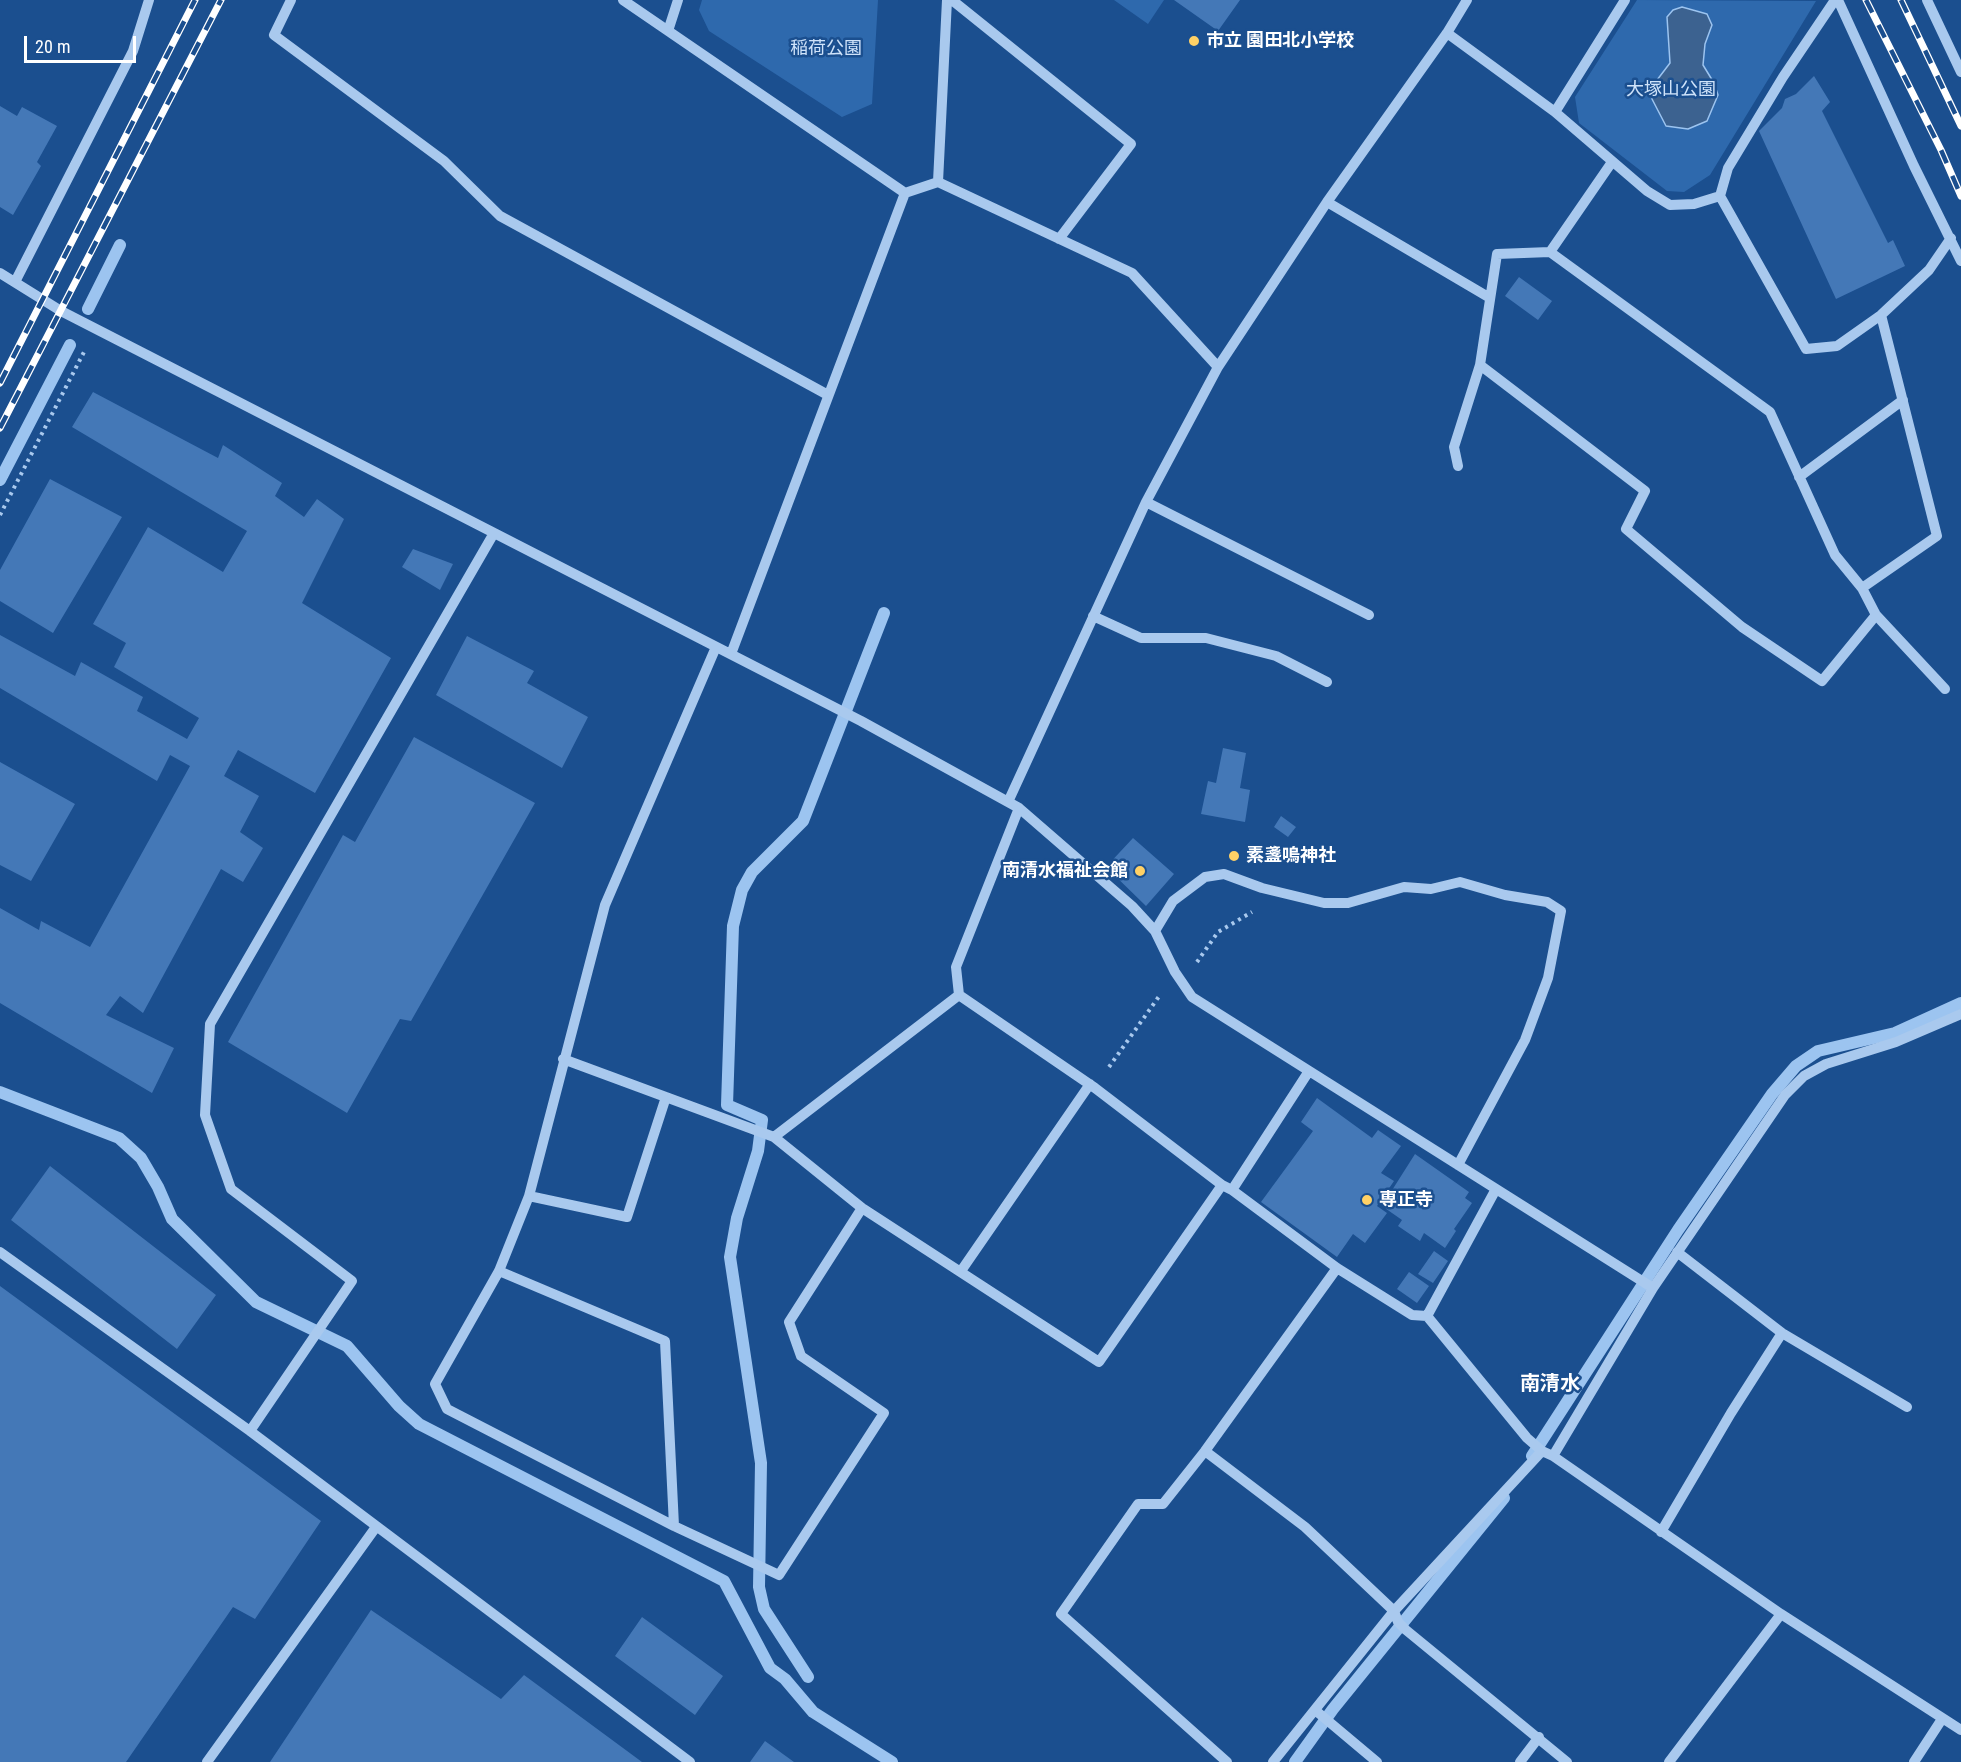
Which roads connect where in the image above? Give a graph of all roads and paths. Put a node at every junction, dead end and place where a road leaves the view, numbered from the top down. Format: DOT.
graph roads {
  1 [pos="149,0"];
  2 [pos="291,0"];
  3 [pos="623,0"];
  4 [pos="678,0"];
  5 [pos="949,0"];
  6 [pos="1467,0"];
  7 [pos="1625,0"];
  8 [pos="1836,0"];
  9 [pos="1927,0"];
  10 [pos="668,30"];
  11 [pos="1447,33"];
  12 [pos="1961,72"];
  13 [pos="1555,112"];
  14 [pos="1612,162"];
  15 [pos="938,182"];
  16 [pos="905,193"];
  17 [pos="1720,196"];
  18 [pos="1327,202"];
  19 [pos="1951,238"];
  20 [pos="1059,239"];
  21 [pos="1551,252"];
  22 [pos="1961,261"];
  23 [pos="0,273"];
  24 [pos="15,282"];
  25 [pos="1490,298"];
  26 [pos="1881,315"];
  27 [pos="96,329"];
  28 [pos="1480,365"];
  29 [pos="1218,367"];
  30 [pos="828,394"];
  31 [pos="1903,400"];
  32 [pos="1458,466"];
  33 [pos="1799,477"];
  34 [pos="1146,502"];
  35 [pos="0,515"];
  36 [pos="494,533"];
  37 [pos="1862,588"];
  38 [pos="1369,615"];
  39 [pos="1876,615"];
  40 [pos="1093,616"];
  41 [pos="716,647"];
  42 [pos="731,654"];
  43 [pos="1327,682"];
  44 [pos="1945,688"];
  45 [pos="1008,802"];
  46 [pos="1019,808"];
  47 [pos="1262,908"];
  48 [pos="1155,931"];
  49 [pos="1175,972"];
  50 [pos="1183,982"];
  51 [pos="959,995"];
  52 [pos="1961,1014"];
  53 [pos="563,1059"];
  54 [pos="1309,1071"];
  55 [pos="1093,1086"];
  56 [pos="666,1097"];
  57 [pos="774,1137"];
  58 [pos="1458,1165"];
  59 [pos="1227,1187"];
  60 [pos="1496,1189"];
  61 [pos="529,1196"];
  62 [pos="862,1208"];
  63 [pos="0,1252"];
  64 [pos="1677,1252"];
  65 [pos="1337,1268"];
  66 [pos="499,1271"];
  67 [pos="961,1271"];
  68 [pos="1647,1284"];
  69 [pos="1427,1316"];
  70 [pos="1782,1333"];
  71 [pos="1907,1407"];
  72 [pos="250,1431"];
  73 [pos="1538,1448"];
  74 [pos="1205,1451"];
  75 [pos="1553,1456"];
  76 [pos="674,1526"];
  77 [pos="376,1527"];
  78 [pos="1661,1532"];
  79 [pos="1394,1611"];
  80 [pos="1781,1614"];
  81 [pos="1322,1716"];
  82 [pos="1942,1719"];
  83 [pos="1961,1730"];
  84 [pos="1539,1737"];
  85 [pos="207,1762"];
  86 [pos="690,1762"];
  87 [pos="1227,1762"];
  88 [pos="1273,1762"];
  89 [pos="1377,1762"];
  90 [pos="1520,1762"];
  91 [pos="1567,1762"];
  92 [pos="1669,1762"];
  93 [pos="1914,1762"];
  1 -- 24 [label="street"];
  2 -- 30 [label="street"];
  3 -- 10 [label="street"];
  4 -- 10 [label="street"];
  5 -- 15 [label="street"];
  5 -- 20 [label="street"];
  6 -- 11 [label="street"];
  7 -- 13 [label="street"];
  8 -- 17 [label="street"];
  8 -- 19 [label="street"];
  9 -- 12 [label="street"];
  10 -- 16 [label="street"];
  11 -- 13 [label="street"];
  11 -- 18 [label="street"];
  13 -- 14 [label="street"];
  14 -- 17 [label="street"];
  14 -- 21 [label="street"];
  15 -- 16 [label="street"];
  15 -- 20 [label="street"];
  16 -- 30 [label="street"];
  17 -- 26 [label="street"];
  18 -- 25 [label="street"];
  18 -- 29 [label="street"];
  19 -- 22 [label="street"];
  19 -- 26 [label="street"];
  20 -- 29 [label="street"];
  21 -- 25 [label="street"];
  21 -- 33 [label="street"];
  23 -- 24 [label="street"];
  24 -- 27 [label="street"];
  25 -- 28 [label="street"];
  26 -- 31 [label="street"];
  27 -- 35 [label="path"];
  27 -- 36 [label="street"];
  28 -- 32 [label="street"];
  28 -- 39 [label="street"];
  29 -- 34 [label="street"];
  30 -- 42 [label="street"];
  31 -- 33 [label="street"];
  31 -- 37 [label="street"];
  33 -- 37 [label="street"];
  34 -- 38 [label="street"];
  34 -- 40 [label="street"];
  36 -- 41 [label="street"];
  36 -- 72 [label="street"];
  37 -- 39 [label="street"];
  39 -- 44 [label="street"];
  40 -- 43 [label="street"];
  40 -- 45 [label="street"];
  41 -- 42 [label="street"];
  41 -- 53 [label="street"];
  42 -- 45 [label="street"];
  45 -- 46 [label="street"];
  46 -- 48 [label="street"];
  46 -- 51 [label="street"];
  47 -- 50 [label="path"];
  48 -- 49 [label="street"];
  48 -- 58 [label="street"];
  49 -- 50 [label="street"];
  49 -- 55 [label="path"];
  50 -- 54 [label="street"];
  51 -- 55 [label="street"];
  51 -- 57 [label="street"];
  52 -- 64 [label="street"];
  53 -- 56 [label="street"];
  53 -- 61 [label="street"];
  54 -- 58 [label="street"];
  54 -- 59 [label="street"];
  55 -- 59 [label="street"];
  55 -- 67 [label="street"];
  56 -- 57 [label="street"];
  56 -- 61 [label="street"];
  57 -- 62 [label="street"];
  58 -- 60 [label="street"];
  59 -- 65 [label="street"];
  59 -- 67 [label="street"];
  60 -- 68 [label="street"];
  60 -- 69 [label="street"];
  61 -- 66 [label="street"];
  62 -- 67 [label="street"];
  62 -- 76 [label="street"];
  63 -- 72 [label="street"];
  64 -- 68 [label="street"];
  64 -- 70 [label="street"];
  65 -- 69 [label="street"];
  65 -- 74 [label="street"];
  66 -- 76 [label="street"];
  66 -- 76 [label="street"];
  68 -- 75 [label="street"];
  69 -- 73 [label="street"];
  70 -- 71 [label="street"];
  70 -- 78 [label="street"];
  72 -- 77 [label="street"];
  73 -- 75 [label="street"];
  73 -- 79 [label="street"];
  74 -- 79 [label="street"];
  74 -- 87 [label="street"];
  75 -- 78 [label="street"];
  77 -- 85 [label="street"];
  77 -- 86 [label="street"];
  78 -- 80 [label="street"];
  79 -- 81 [label="street"];
  79 -- 84 [label="street"];
  80 -- 82 [label="street"];
  80 -- 92 [label="street"];
  81 -- 88 [label="street"];
  81 -- 89 [label="street"];
  82 -- 83 [label="street"];
  82 -- 93 [label="street"];
  84 -- 90 [label="street"];
  84 -- 91 [label="street"];
}
